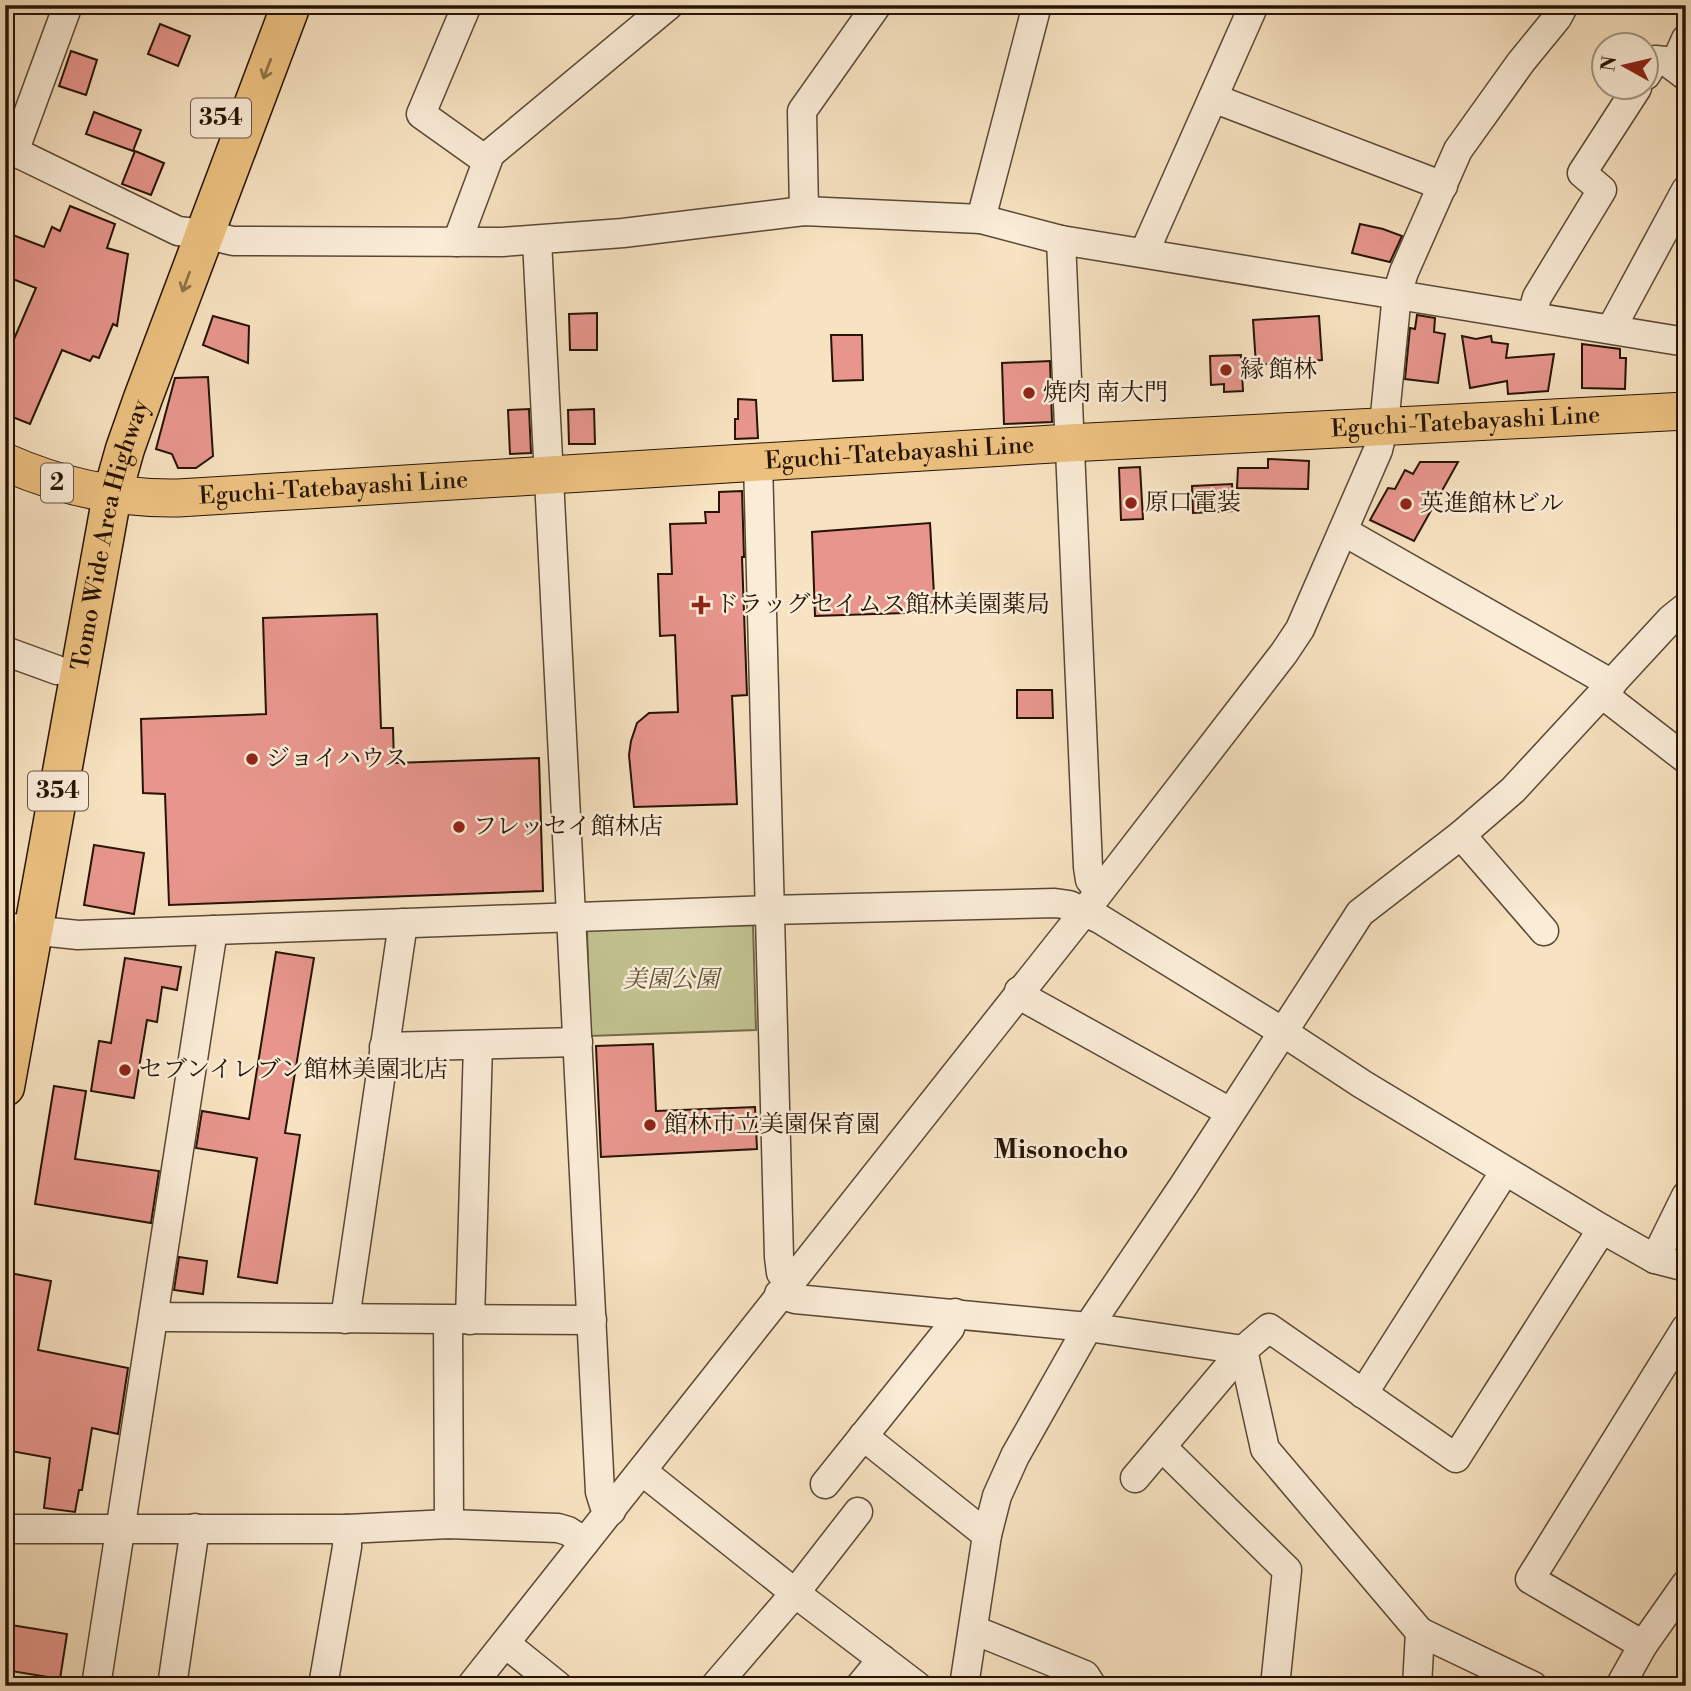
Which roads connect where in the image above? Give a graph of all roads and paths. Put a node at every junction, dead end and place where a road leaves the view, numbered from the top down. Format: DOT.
graph roads {
  1 [pos="68,5"];
  2 [pos="262,5"];
  3 [pos="291,5"];
  4 [pos="467,5"];
  5 [pos="669,5"];
  6 [pos="877,5"];
  7 [pos="1037,5"];
  8 [pos="1243,9"];
  9 [pos="1552,9"];
  10 [pos="1686,39"];
  11 [pos="1660,60"];
  12 [pos="1680,71"];
  13 [pos="1213,98"];
  14 [pos="1628,102"];
  15 [pos="9,150"];
  16 [pos="487,161"];
  17 [pos="1443,186"];
  18 [pos="1686,190"];
  19 [pos="804,211"];
  20 [pos="981,219"];
  21 [pos="191,232"];
  22 [pos="537,240"];
  23 [pos="1060,240"];
  24 [pos="457,242"];
  25 [pos="1144,253"];
  26 [pos="1397,294"];
  27 [pos="1532,315"];
  28 [pos="1611,329"];
  29 [pos="1686,342"];
  30 [pos="1686,411"];
  31 [pos="1384,425"];
  32 [pos="1069,443"];
  33 [pos="758,461"];
  34 [pos="5,462"];
  35 [pos="551,475"];
  36 [pos="101,493"];
  37 [pos="1343,531"];
  38 [pos="1686,607"];
  39 [pos="5,651"];
  40 [pos="57,670"];
  41 [pos="1607,689"];
  42 [pos="1686,759"];
  43 [pos="1461,835"];
  44 [pos="1091,901"];
  45 [pos="769,910"];
  46 [pos="571,917"];
  47 [pos="402,923"];
  48 [pos="214,930"];
  49 [pos="1544,931"];
  50 [pos="16,940"];
  51 [pos="1019,990"];
  52 [pos="1283,1032"];
  53 [pos="578,1042"];
  54 [pos="478,1045"];
  55 [pos="384,1047"];
  56 [pos="5,1087"];
  57 [pos="1230,1112"];
  58 [pos="1505,1171"];
  59 [pos="1686,1196"];
  60 [pos="1602,1229"];
  61 [pos="1655,1259"];
  62 [pos="1686,1267"];
  63 [pos="784,1288"];
  64 [pos="956,1313"];
  65 [pos="154,1314"];
  66 [pos="345,1319"];
  67 [pos="459,1320"];
  68 [pos="592,1320"];
  69 [pos="1088,1327"];
  70 [pos="1686,1328"];
  71 [pos="1243,1350"];
  72 [pos="1363,1394"];
  73 [pos="863,1436"];
  74 [pos="1162,1447"];
  75 [pos="642,1471"];
  76 [pos="1135,1478"];
  77 [pos="825,1484"];
  78 [pos="611,1511"];
  79 [pos="858,1512"];
  80 [pos="449,1524"];
  81 [pos="121,1528"];
  82 [pos="195,1528"];
  83 [pos="5,1529"];
  84 [pos="347,1529"];
  85 [pos="987,1535"];
  86 [pos="585,1542"];
  87 [pos="1686,1584"];
  88 [pos="795,1593"];
  89 [pos="974,1630"];
  90 [pos="1420,1632"];
  91 [pos="506,1643"];
  92 [pos="1643,1645"];
  93 [pos="881,1659"];
  94 [pos="96,1686"];
  95 [pos="173,1686"];
  96 [pos="323,1686"];
  97 [pos="471,1686"];
  98 [pos="558,1686"];
  99 [pos="715,1686"];
  100 [pos="860,1686"];
  101 [pos="918,1686"];
  102 [pos="964,1686"];
  103 [pos="1092,1686"];
  104 [pos="1275,1686"];
  105 [pos="1417,1686"];
  106 [pos="1533,1686"];
  107 [pos="1619,1686"];
  1 -- 15 [label="street"];
  2 -- 21 [label="highway, Tomo Wide Area Highway / 354"];
  3 -- 21 [label="highway, Tomo Wide Area Highway / 354, one-way"];
  4 -- 16 [label="street"];
  5 -- 16 [label="street"];
  6 -- 19 [label="street"];
  7 -- 20 [label="street"];
  8 -- 13 [label="street"];
  9 -- 17 [label="street"];
  10 -- 12 [label="street"];
  11 -- 12 [label="street"];
  13 -- 17 [label="street"];
  13 -- 25 [label="street"];
  14 -- 27 [label="street"];
  15 -- 21 [label="street"];
  16 -- 24 [label="street"];
  17 -- 26 [label="street"];
  18 -- 28 [label="street"];
  19 -- 20 [label="street"];
  19 -- 22 [label="street"];
  20 -- 23 [label="street"];
  21 -- 24 [label="street"];
  21 -- 36 [label="highway, Tomo Wide Area Highway / 354"];
  22 -- 24 [label="street"];
  22 -- 35 [label="street"];
  23 -- 25 [label="street"];
  23 -- 32 [label="street"];
  25 -- 26 [label="street"];
  26 -- 27 [label="street"];
  26 -- 31 [label="street"];
  27 -- 28 [label="street"];
  28 -- 29 [label="street"];
  30 -- 31 [label="main road, Eguchi-Tatebayashi Line"];
  31 -- 32 [label="main road, Eguchi-Tatebayashi Line"];
  31 -- 37 [label="street"];
  32 -- 33 [label="main road, Eguchi-Tatebayashi Line"];
  32 -- 44 [label="street"];
  33 -- 35 [label="main road, Eguchi-Tatebayashi Line"];
  33 -- 45 [label="street"];
  34 -- 36 [label="main road, 2"];
  35 -- 36 [label="main road, Eguchi-Tatebayashi Line"];
  35 -- 46 [label="street"];
  36 -- 40 [label="highway, Tomo Wide Area Highway / 354"];
  36 -- 50 [label="highway, Tomo Wide Area Highway / 354"];
  37 -- 41 [label="street"];
  37 -- 44 [label="street"];
  38 -- 41 [label="street"];
  39 -- 40 [label="street"];
  40 -- 50 [label="highway, Tomo Wide Area Highway / 354"];
  41 -- 42 [label="street"];
  41 -- 43 [label="street"];
  43 -- 49 [label="street"];
  43 -- 52 [label="street"];
  44 -- 45 [label="street"];
  44 -- 51 [label="street"];
  44 -- 52 [label="street"];
  45 -- 46 [label="street"];
  45 -- 63 [label="street"];
  46 -- 47 [label="street"];
  46 -- 53 [label="street"];
  47 -- 48 [label="street"];
  47 -- 55 [label="street"];
  48 -- 50 [label="street"];
  48 -- 65 [label="street"];
  50 -- 56 [label="highway, Tomo Wide Area Highway / 354"];
  51 -- 57 [label="street"];
  51 -- 63 [label="street"];
  52 -- 57 [label="street"];
  52 -- 58 [label="street"];
  53 -- 54 [label="street"];
  53 -- 68 [label="street"];
  54 -- 55 [label="street"];
  54 -- 67 [label="street"];
  55 -- 66 [label="street"];
  57 -- 69 [label="street"];
  58 -- 60 [label="street"];
  58 -- 72 [label="street"];
  59 -- 61 [label="street"];
  60 -- 61 [label="street"];
  60 -- 72 [label="street"];
  61 -- 62 [label="street"];
  63 -- 64 [label="street"];
  63 -- 75 [label="street"];
  64 -- 69 [label="street"];
  64 -- 73 [label="street"];
  65 -- 66 [label="street"];
  65 -- 81 [label="street"];
  66 -- 67 [label="street"];
  67 -- 68 [label="street"];
  67 -- 80 [label="street"];
  68 -- 78 [label="street"];
  69 -- 71 [label="street"];
  69 -- 85 [label="street"];
  70 -- 92 [label="street"];
  71 -- 72 [label="street"];
  71 -- 74 [label="street"];
  71 -- 90 [label="street"];
  73 -- 77 [label="street"];
  73 -- 85 [label="street"];
  74 -- 76 [label="street"];
  74 -- 104 [label="street"];
  75 -- 78 [label="street"];
  75 -- 88 [label="street"];
  78 -- 86 [label="street"];
  79 -- 88 [label="street"];
  80 -- 84 [label="street"];
  80 -- 86 [label="street"];
  81 -- 82 [label="street"];
  81 -- 83 [label="street"];
  81 -- 94 [label="street"];
  82 -- 84 [label="street"];
  82 -- 95 [label="street"];
  84 -- 96 [label="street"];
  85 -- 89 [label="street"];
  86 -- 91 [label="street"];
  87 -- 92 [label="street"];
  88 -- 93 [label="street"];
  88 -- 99 [label="street"];
  89 -- 102 [label="street"];
  89 -- 103 [label="street"];
  90 -- 105 [label="street"];
  90 -- 106 [label="street"];
  91 -- 97 [label="street"];
  91 -- 98 [label="street"];
  92 -- 107 [label="street"];
  93 -- 100 [label="street"];
  93 -- 101 [label="street"];
}
